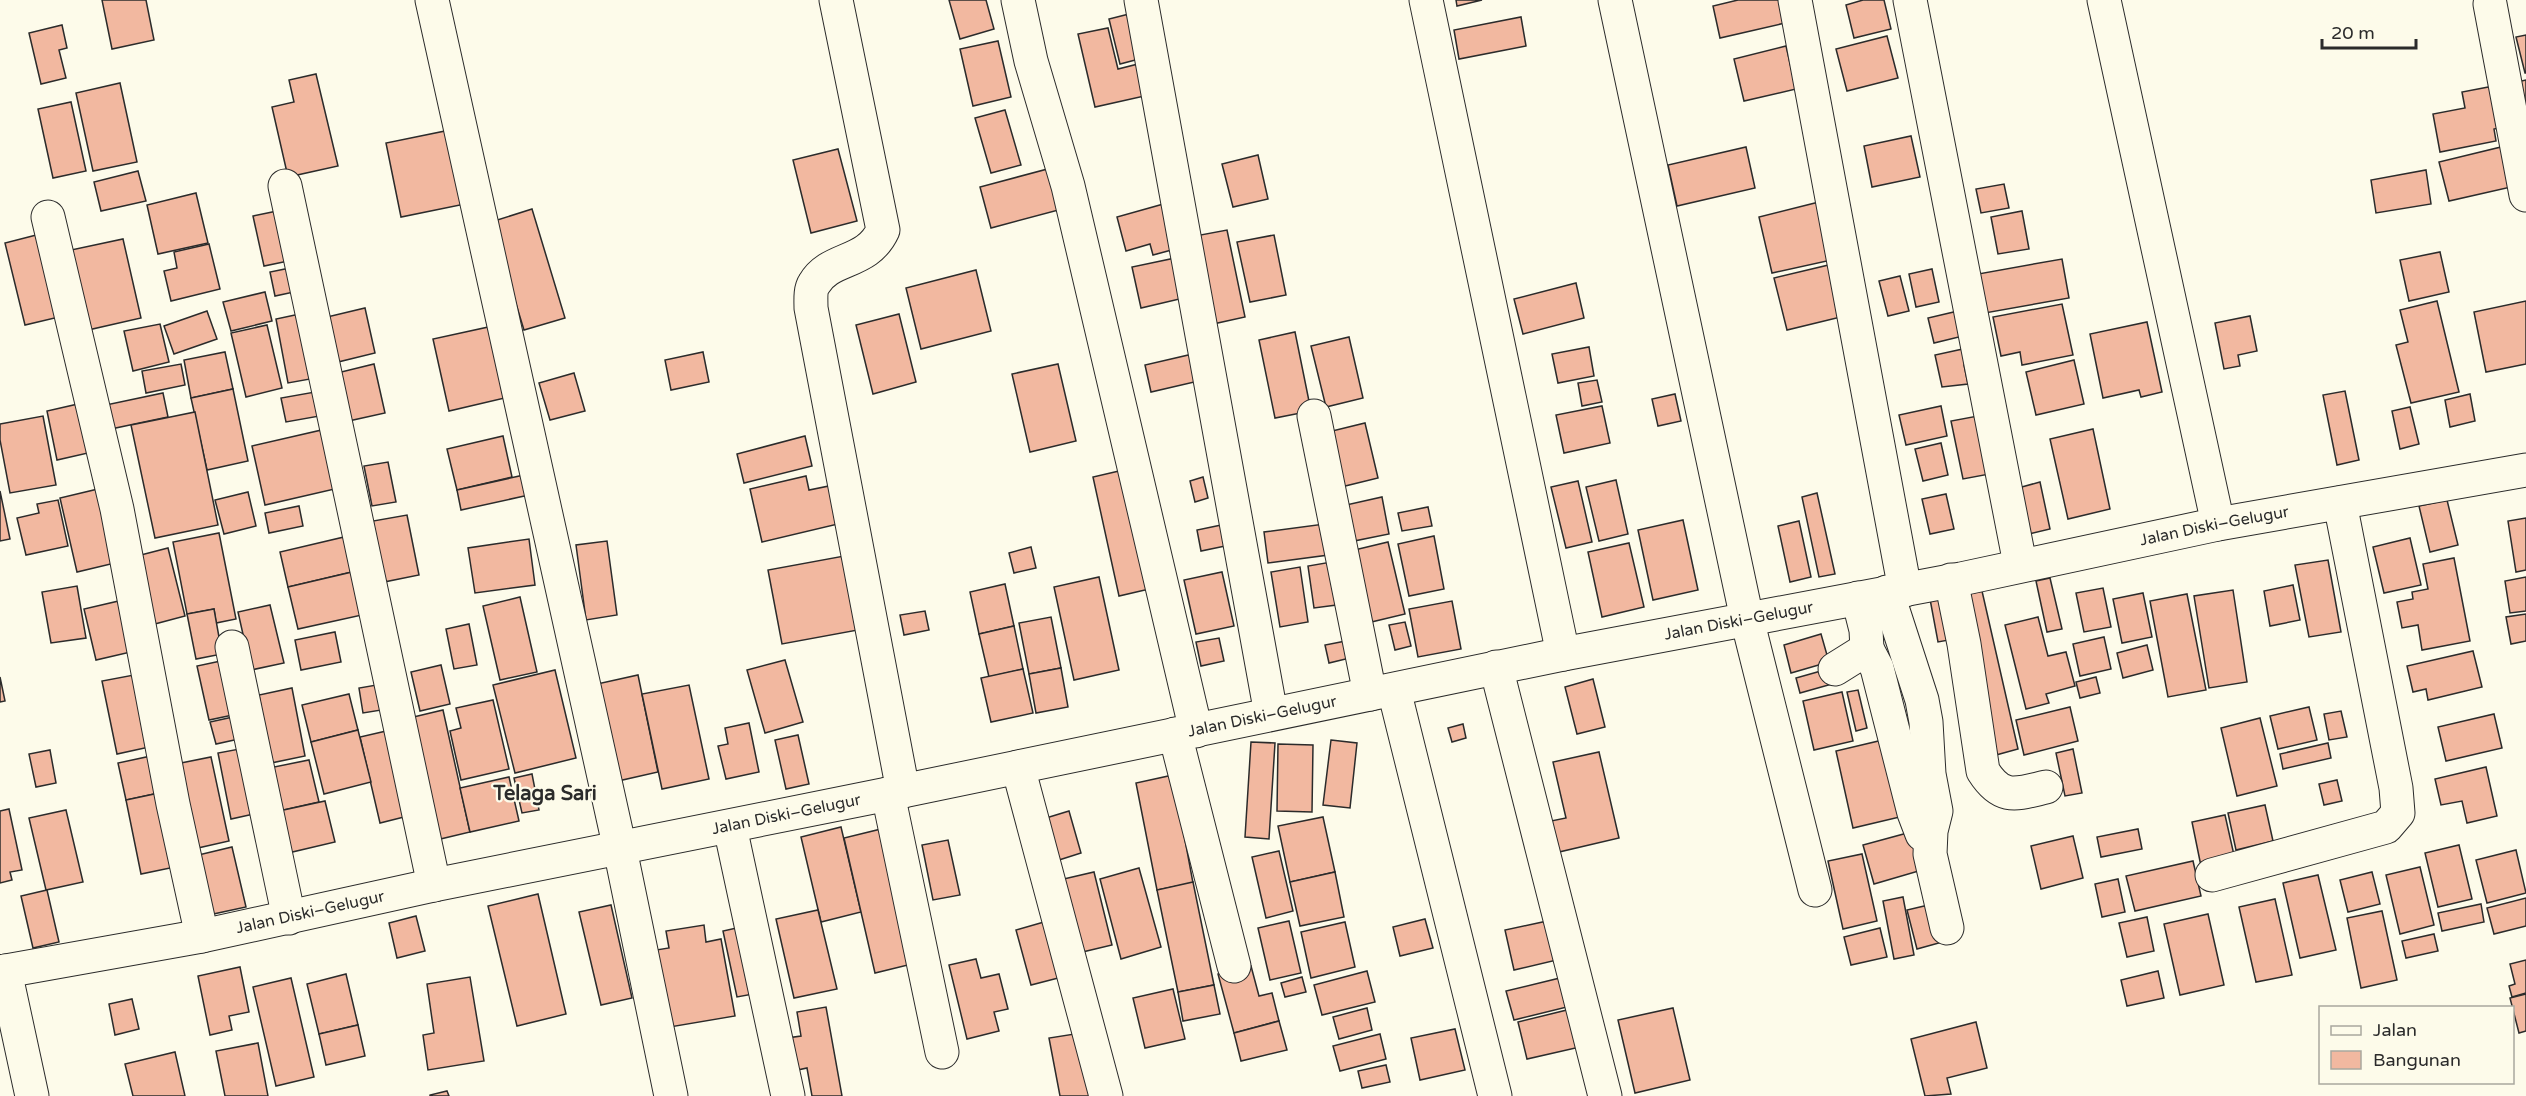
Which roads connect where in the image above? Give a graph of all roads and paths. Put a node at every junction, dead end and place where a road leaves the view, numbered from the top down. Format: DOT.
graph roads {
  1 [pos="432,0"];
  2 [pos="836,0"];
  3 [pos="1018,0"];
  4 [pos="1142,0"];
  5 [pos="1426,0"];
  6 [pos="1615,0"];
  7 [pos="1795,0"];
  8 [pos="1910,0"];
  9 [pos="2104,0"];
  10 [pos="2490,4"];
  11 [pos="285,186"];
  12 [pos="2526,195"];
  13 [pos="48,217"];
  14 [pos="1314,416"];
  15 [pos="2526,470"];
  16 [pos="2340,503"];
  17 [pos="2218,524"];
  18 [pos="2020,564"];
  19 [pos="1952,580"];
  20 [pos="1883,593"];
  21 [pos="1747,619"];
  22 [pos="1898,626"];
  23 [pos="1867,644"];
  24 [pos="232,647"];
  25 [pos="1563,654"];
  26 [pos="1496,667"];
  27 [pos="1835,669"];
  28 [pos="1382,692"];
  29 [pos="1271,714"];
  30 [pos="1186,732"];
  31 [pos="1018,767"];
  32 [pos="2046,787"];
  33 [pos="896,793"];
  34 [pos="730,826"];
  35 [pos="1930,839"];
  36 [pos="620,849"];
  37 [pos="2212,875"];
  38 [pos="434,885"];
  39 [pos="1815,890"];
  40 [pos="289,918"];
  41 [pos="1947,928"];
  42 [pos="202,936"];
  43 [pos="1234,966"];
  44 [pos="2,971"];
  45 [pos="942,1052"];
  46 [pos="32,1096"];
  47 [pos="671,1096"];
  48 [pos="788,1096"];
  49 [pos="1106,1096"];
  50 [pos="1495,1096"];
  51 [pos="1605,1096"];
  1 -- 36 [label="street"];
  2 -- 33 [label="street"];
  3 -- 30 [label="street"];
  4 -- 29 [label="street"];
  5 -- 25 [label="street"];
  6 -- 21 [label="street"];
  7 -- 20 [label="street"];
  8 -- 18 [label="street"];
  9 -- 17 [label="street"];
  10 -- 12 [label="street"];
  11 -- 38 [label="street"];
  13 -- 42 [label="street"];
  14 -- 28 [label="street"];
  15 -- 16 [label="street, Jalan Diski–Gelugur"];
  16 -- 17 [label="street, Jalan Diski–Gelugur"];
  16 -- 37 [label="street"];
  17 -- 18 [label="street, Jalan Diski–Gelugur"];
  18 -- 19 [label="street, Jalan Diski–Gelugur"];
  19 -- 20 [label="street, Jalan Diski–Gelugur"];
  19 -- 32 [label="street"];
  20 -- 21 [label="street, Jalan Diski–Gelugur"];
  20 -- 22 [label="street"];
  20 -- 23 [label="street"];
  21 -- 25 [label="street, Jalan Diski–Gelugur"];
  21 -- 39 [label="street"];
  22 -- 23 [label="street"];
  22 -- 35 [label="street"];
  23 -- 27 [label="street"];
  23 -- 35 [label="street"];
  24 -- 40 [label="street"];
  25 -- 26 [label="street, Jalan Diski–Gelugur"];
  26 -- 28 [label="street, Jalan Diski–Gelugur"];
  26 -- 51 [label="street"];
  28 -- 29 [label="street, Jalan Diski–Gelugur"];
  28 -- 50 [label="street"];
  29 -- 30 [label="street, Jalan Diski–Gelugur"];
  30 -- 31 [label="street, Jalan Diski–Gelugur"];
  30 -- 43 [label="street"];
  31 -- 33 [label="street, Jalan Diski–Gelugur"];
  31 -- 49 [label="street"];
  33 -- 34 [label="street, Jalan Diski–Gelugur"];
  33 -- 45 [label="street"];
  34 -- 36 [label="street, Jalan Diski–Gelugur"];
  34 -- 48 [label="street"];
  35 -- 41 [label="street"];
  36 -- 38 [label="street, Jalan Diski–Gelugur"];
  36 -- 47 [label="street"];
  38 -- 40 [label="street, Jalan Diski–Gelugur"];
  40 -- 42 [label="street, Jalan Diski–Gelugur"];
  42 -- 44 [label="street, Jalan Diski–Gelugur"];
  44 -- 46 [label="street"];
}
